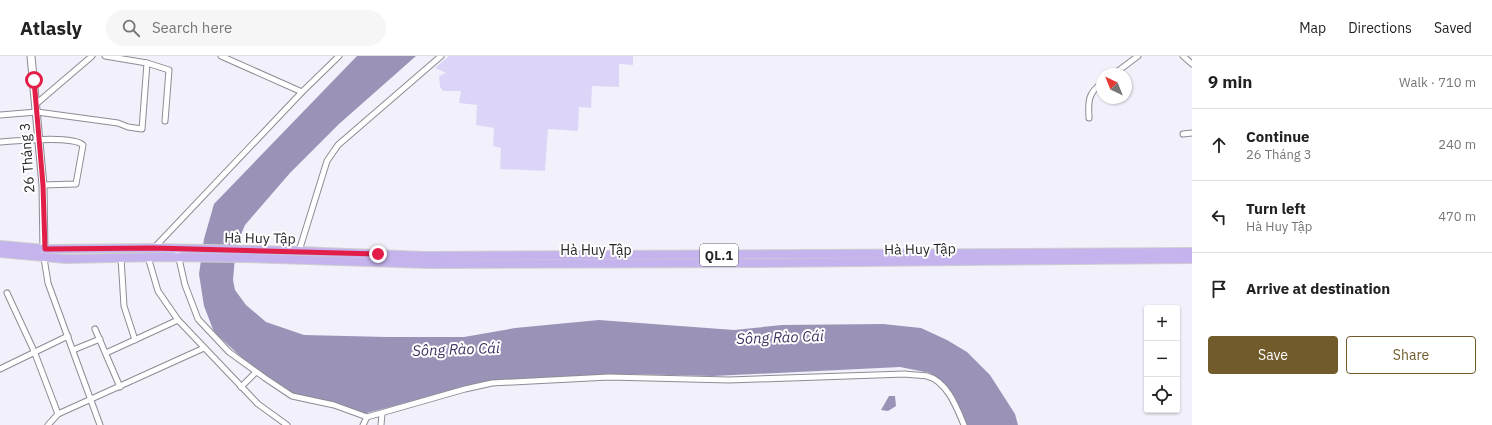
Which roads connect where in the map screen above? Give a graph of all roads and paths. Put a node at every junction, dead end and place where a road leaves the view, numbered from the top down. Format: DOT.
graph roads {
  1 [pos="32,56"];
  2 [pos="92,56"];
  3 [pos="105,56"];
  4 [pos="221,56"];
  5 [pos="339,56"];
  6 [pos="441,56"];
  7 [pos="1138,56"];
  8 [pos="1183,56"];
  9 [pos="147,63"];
  10 [pos="1192,64"];
  11 [pos="1122,68"];
  12 [pos="1096,89"];
  13 [pos="302,92"];
  14 [pos="36,104"];
  15 [pos="37,112"];
  16 [pos="0,115"];
  17 [pos="1089,118"];
  18 [pos="165,121"];
  19 [pos="1192,133"];
  20 [pos="1183,134"];
  21 [pos="39,139"];
  22 [pos="0,142"];
  23 [pos="43,185"];
  24 [pos="0,245"];
  25 [pos="154,248"];
  26 [pos="45,249"];
  27 [pos="299,251"];
  28 [pos="1192,252"];
  29 [pos="0,253"];
  30 [pos="178,253"];
  31 [pos="245,254"];
  32 [pos="148,257"];
  33 [pos="44,258"];
  34 [pos="121,258"];
  35 [pos="1192,259"];
  36 [pos="6,293"];
  37 [pos="178,320"];
  38 [pos="95,329"];
  39 [pos="68,336"];
  40 [pos="100,339"];
  41 [pos="135,340"];
  42 [pos="204,348"];
  43 [pos="73,350"];
  44 [pos="34,351"];
  45 [pos="106,353"];
  46 [pos="0,369"];
  47 [pos="256,372"];
  48 [pos="120,387"];
  49 [pos="241,387"];
  50 [pos="91,400"];
  51 [pos="58,414"];
  52 [pos="382,414"];
  53 [pos="367,417"];
  54 [pos="50,424"];
  55 [pos="100,425"];
  56 [pos="287,425"];
  57 [pos="363,425"];
  58 [pos="381,425"];
  59 [pos="964,425"];
  1 -- 14 [label="street, 26 Tháng 3"];
  2 -- 14 [label="street"];
  3 -- 9 [label="street"];
  4 -- 13 [label="street"];
  5 -- 13 [label="street"];
  6 -- 27 [label="street"];
  7 -- 11 [label="street"];
  8 -- 10 [label="street"];
  9 -- 15 [label="street"];
  9 -- 18 [label="street"];
  12 -- 17 [label="street"];
  13 -- 25 [label="street"];
  14 -- 15 [label="street, 26 Tháng 3"];
  15 -- 16 [label="street"];
  15 -- 21 [label="street, 26 Tháng 3"];
  19 -- 20 [label="street"];
  21 -- 22 [label="street"];
  21 -- 23 [label="street, 26 Tháng 3"];
  21 -- 23 [label="street"];
  23 -- 26 [label="street, 26 Tháng 3"];
  24 -- 26 [label="main road, Hà Huy Tập / QL.1"];
  25 -- 26 [label="main road, Hà Huy Tập / QL.1"];
  25 -- 30 [label="main road, Hà Huy Tập / QL.1"];
  26 -- 33 [label="street, 26 Tháng 3"];
  27 -- 28 [label="main road, Hà Huy Tập / QL.1"];
  27 -- 31 [label="main road, Hà Huy Tập / QL.1"];
  29 -- 33 [label="main road, Hà Huy Tập / QL.1"];
  30 -- 31 [label="main road, Hà Huy Tập / QL.1"];
  30 -- 32 [label="main road, Hà Huy Tập / QL.1"];
  30 -- 47 [label="street"];
  31 -- 35 [label="main road, Hà Huy Tập / QL.1"];
  32 -- 34 [label="main road, Hà Huy Tập / QL.1"];
  32 -- 37 [label="street"];
  33 -- 34 [label="main road, Hà Huy Tập / QL.1"];
  33 -- 39 [label="street"];
  34 -- 41 [label="street"];
  36 -- 44 [label="street"];
  37 -- 41 [label="street"];
  37 -- 42 [label="street"];
  38 -- 40 [label="street"];
  39 -- 43 [label="street"];
  39 -- 44 [label="street"];
  40 -- 43 [label="street"];
  40 -- 45 [label="street"];
  41 -- 45 [label="street"];
  42 -- 48 [label="street"];
  42 -- 49 [label="street"];
  43 -- 50 [label="street"];
  44 -- 46 [label="street"];
  44 -- 51 [label="street"];
  45 -- 48 [label="street"];
  47 -- 49 [label="street"];
  47 -- 53 [label="street"];
  48 -- 50 [label="street"];
  49 -- 56 [label="street"];
  50 -- 51 [label="street"];
  50 -- 55 [label="street"];
  51 -- 54 [label="street"];
  52 -- 53 [label="street"];
  52 -- 58 [label="street"];
  52 -- 59 [label="street"];
  53 -- 57 [label="street"];
}
